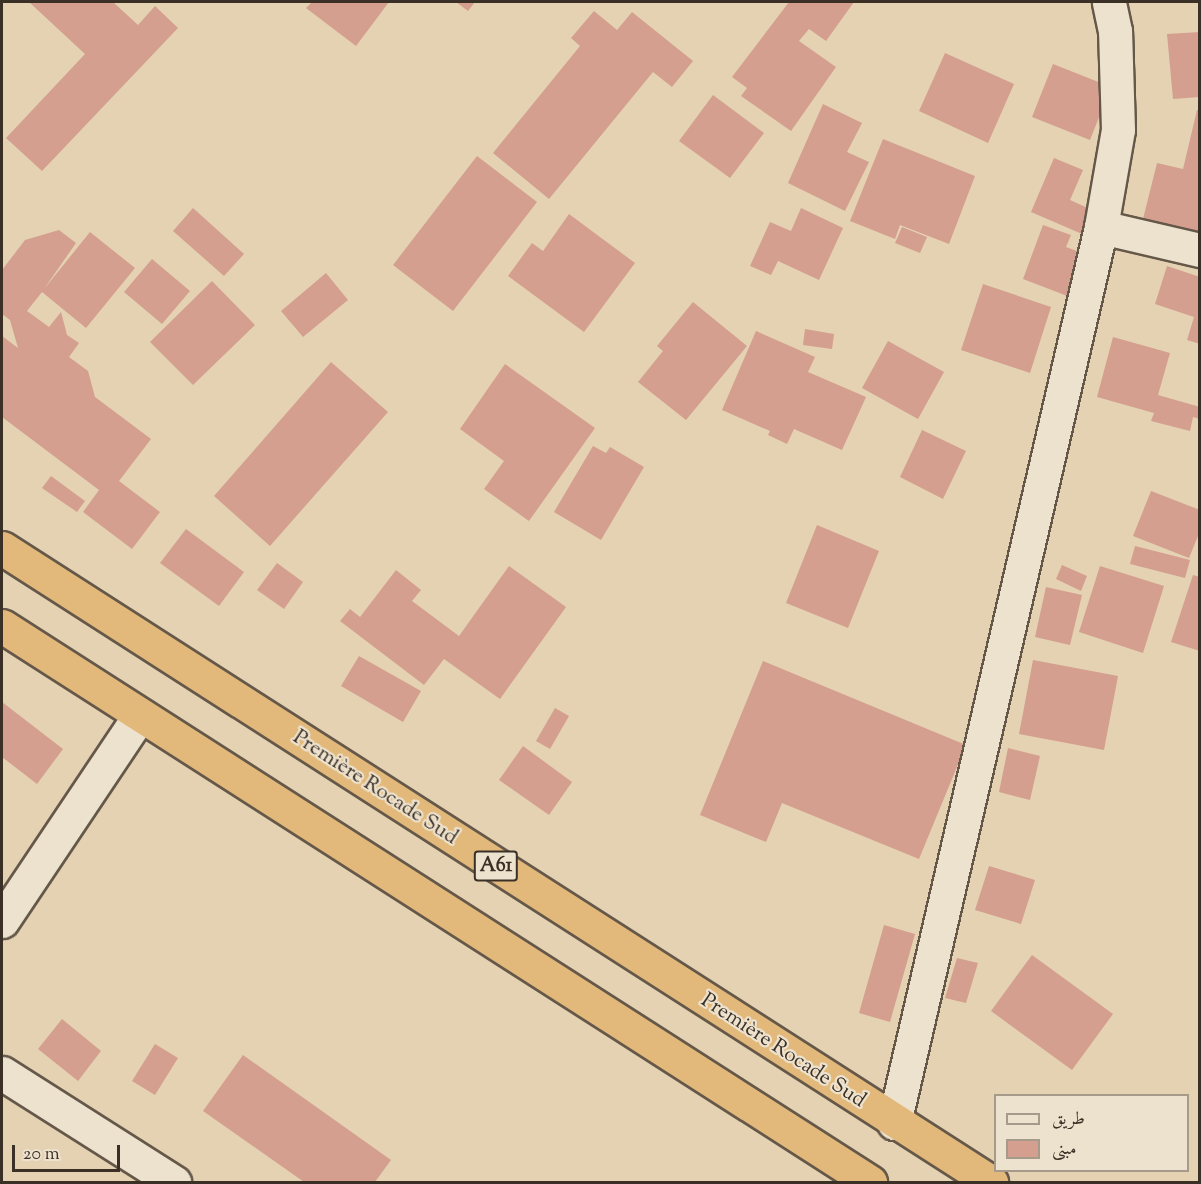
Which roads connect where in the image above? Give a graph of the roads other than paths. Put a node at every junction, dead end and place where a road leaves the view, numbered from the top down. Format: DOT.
graph roads {
  1 [pos="1109,2"];
  2 [pos="1101,227"];
  3 [pos="1200,250"];
  4 [pos="2,548"];
  5 [pos="2,626"];
  6 [pos="140,714"];
  7 [pos="5,908"];
  8 [pos="2,1073"];
  9 [pos="894,1123"];
  10 [pos="174,1182"];
  11 [pos="870,1182"];
  12 [pos="991,1182"];
  1 -- 2 [label="street"];
  2 -- 3 [label="street"];
  2 -- 9 [label="street"];
  4 -- 9 [label="highway, Première Rocade Sud / A61"];
  5 -- 6 [label="highway"];
  6 -- 7 [label="street"];
  6 -- 11 [label="highway"];
  8 -- 10 [label="street"];
  9 -- 12 [label="highway, Première Rocade Sud / A61"];
}
